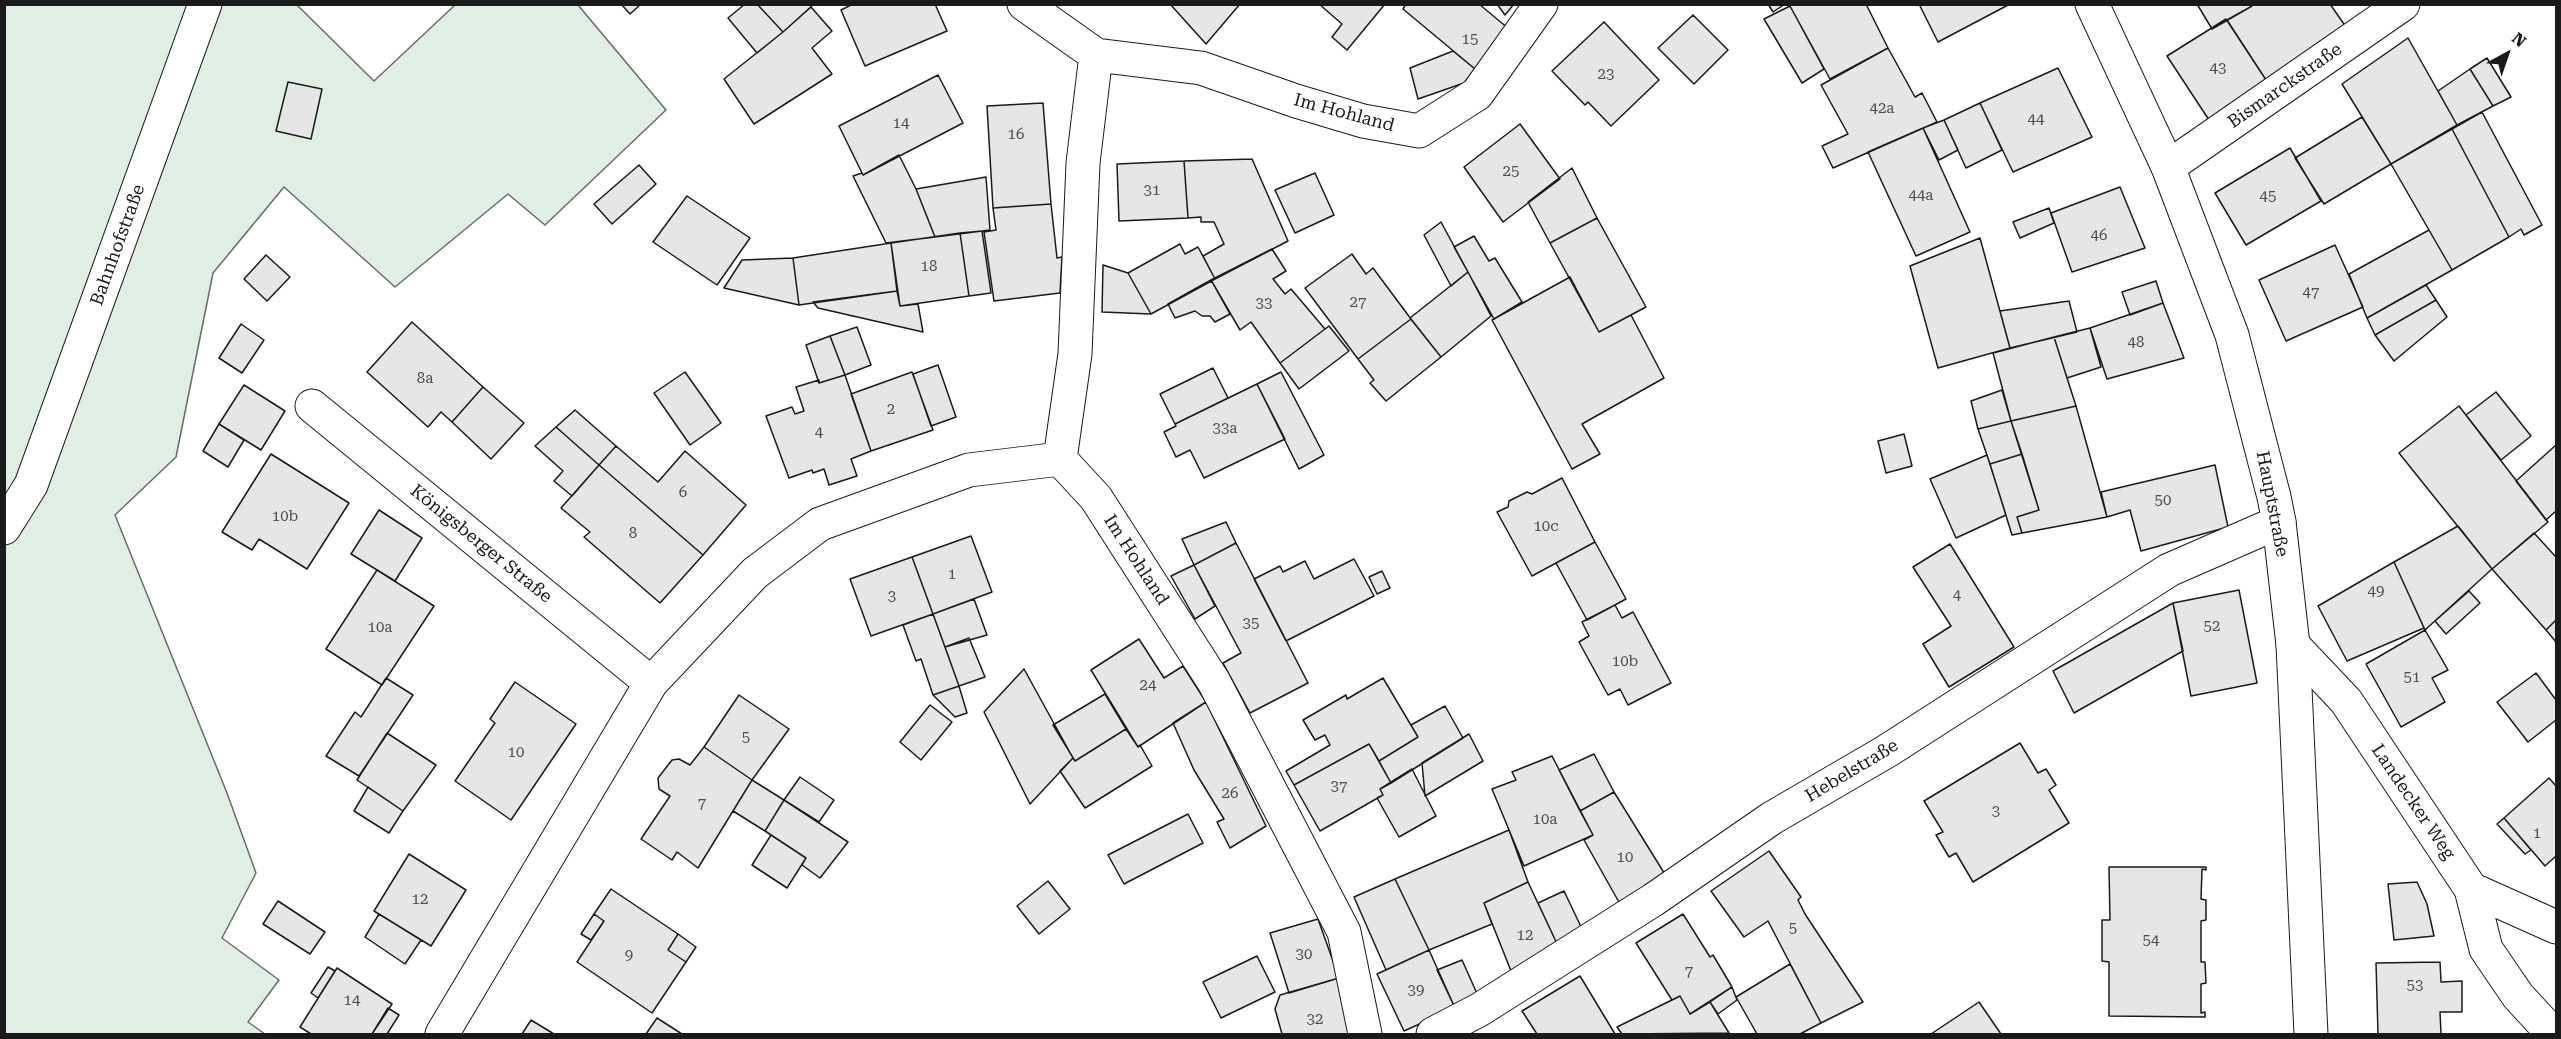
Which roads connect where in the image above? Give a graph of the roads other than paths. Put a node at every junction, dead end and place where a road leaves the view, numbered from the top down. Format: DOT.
graph roads {
  1 [pos="205,4"];
  2 [pos="1024,4"];
  3 [pos="1541,4"];
  4 [pos="2092,4"];
  5 [pos="2403,4"];
  6 [pos="1096,55"];
  7 [pos="2168,167"];
  8 [pos="312,406"];
  9 [pos="1060,459"];
  10 [pos="2279,522"];
  11 [pos="4,528"];
  12 [pos="2293,645"];
  13 [pos="651,683"];
  14 [pos="2471,889"];
  15 [pos="2556,927"];
  16 [pos="442,1035"];
  17 [pos="1365,1035"];
  18 [pos="1433,1035"];
  19 [pos="2311,1035"];
  20 [pos="2553,1035"];
  1 -- 11 [label="street, Bahnhofstraße"];
  2 -- 6 [label="street, Im Hohland"];
  3 -- 6 [label="street, Im Hohland"];
  4 -- 7 [label="street, Hauptstraße"];
  5 -- 7 [label="street, Bismarckstraße"];
  6 -- 9 [label="street"];
  7 -- 10 [label="street, Hauptstraße"];
  8 -- 13 [label="street, Königsberger Straße"];
  9 -- 13 [label="street"];
  9 -- 17 [label="street, Im Hohland"];
  10 -- 12 [label="street, Hauptstraße"];
  10 -- 18 [label="street, Hebelstraße"];
  12 -- 14 [label="street, Landecker Weg"];
  12 -- 19 [label="street, Hauptstraße"];
  13 -- 16 [label="street"];
  14 -- 15 [label="street"];
  14 -- 20 [label="street"];
}
